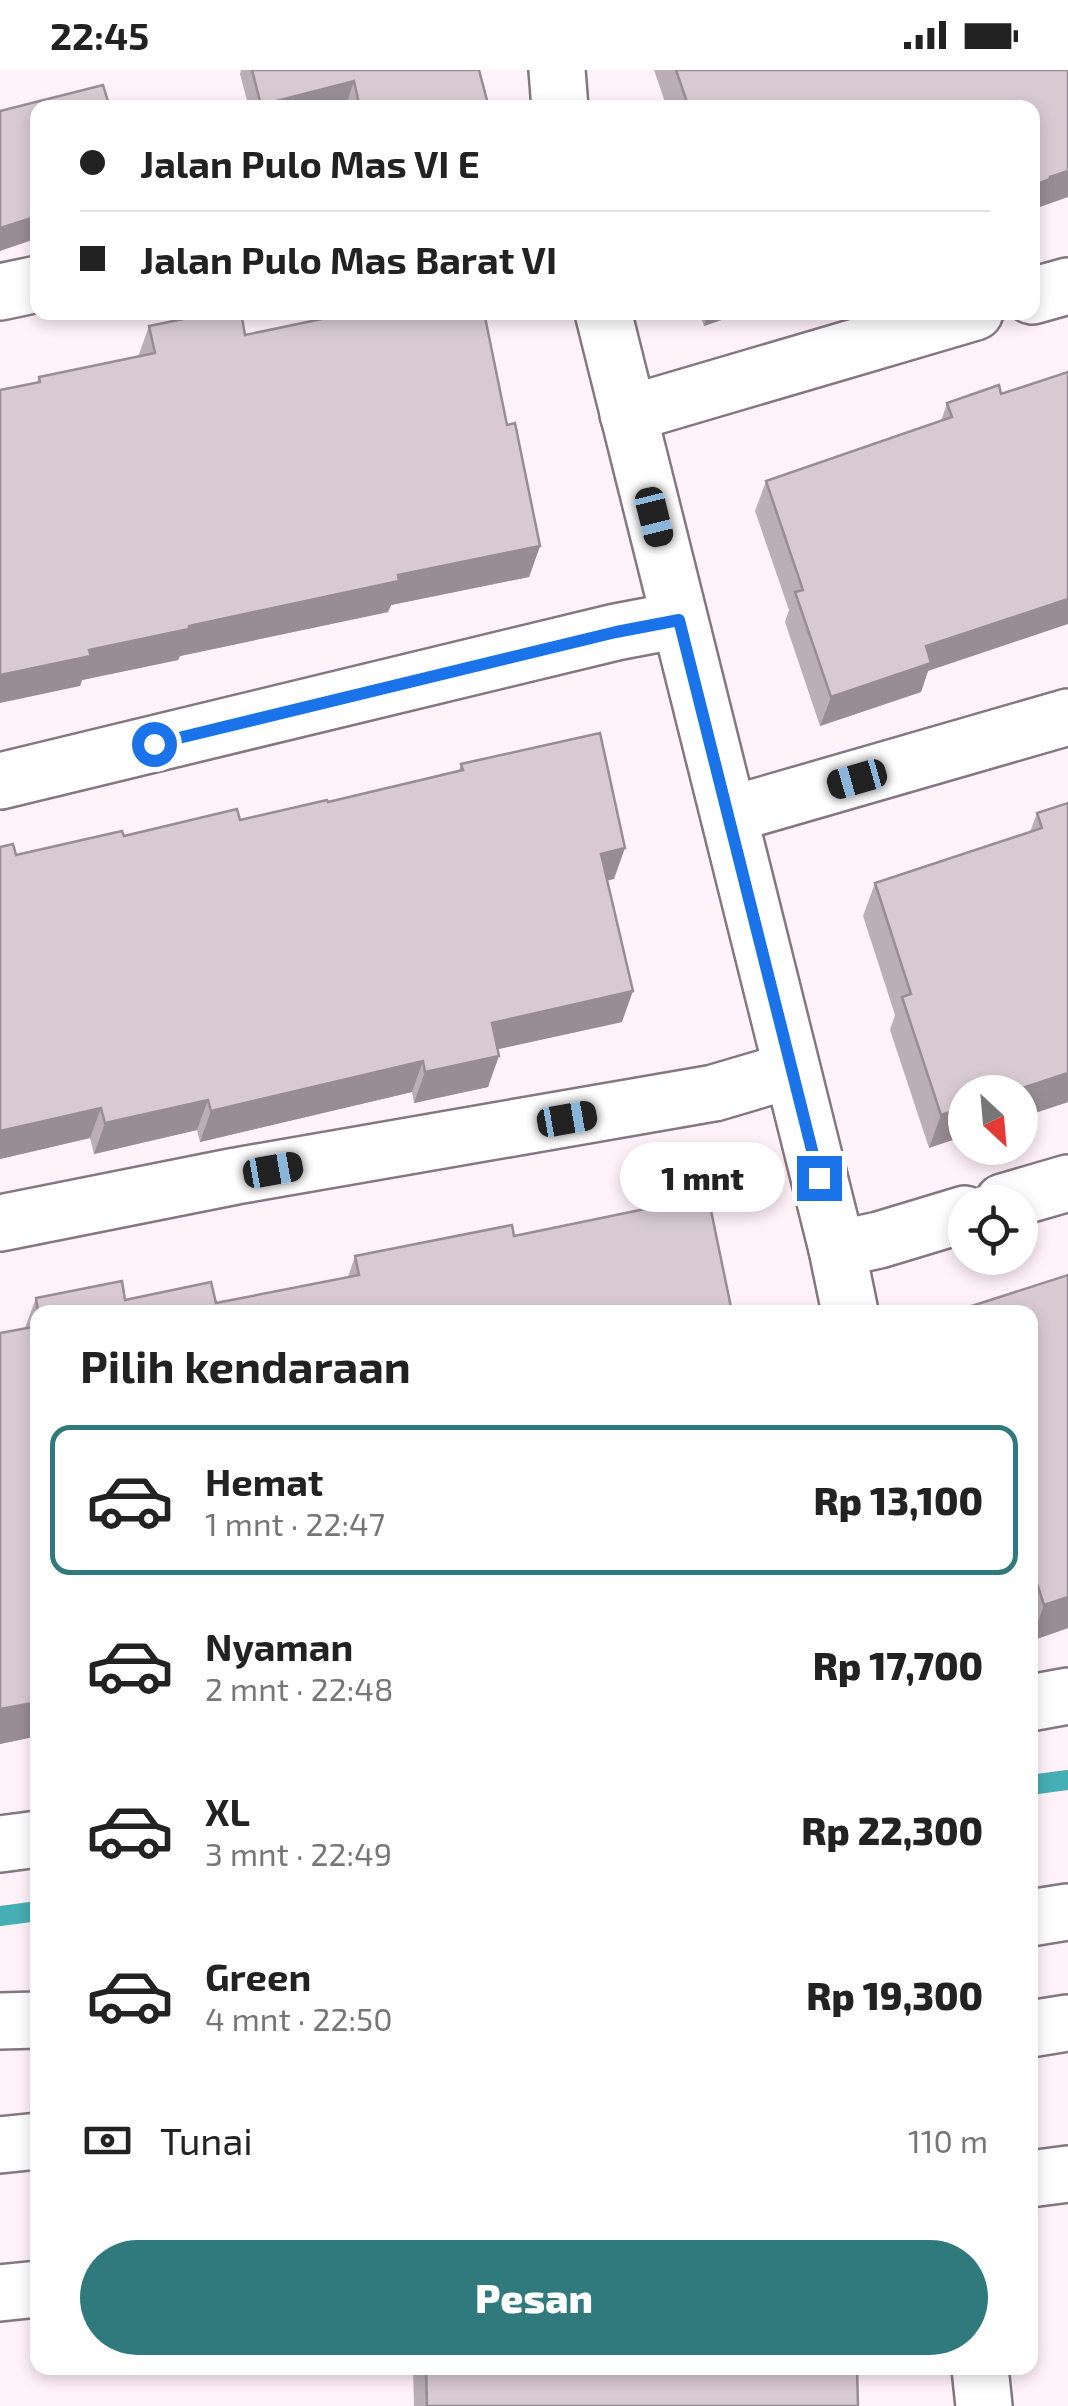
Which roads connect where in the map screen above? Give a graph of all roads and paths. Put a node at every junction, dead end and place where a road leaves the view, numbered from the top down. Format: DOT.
graph roads {
  1 [pos="556,70"];
  2 [pos="559,100"];
  3 [pos="30,286"];
  4 [pos="1068,286"];
  5 [pos="0,292"];
  6 [pos="1040,294"];
  7 [pos="605,320"];
  8 [pos="948,320"];
  9 [pos="628,414"];
  10 [pos="679,620"];
  11 [pos="1068,717"];
  12 [pos="0,781"];
  13 [pos="729,816"];
  14 [pos="792,1070"];
  15 [pos="1068,1183"];
  16 [pos="1038,1192"];
  17 [pos="948,1219"];
  18 [pos="0,1223"];
  19 [pos="837,1249"];
  20 [pos="849,1305"];
  21 [pos="1068,1696"];
  22 [pos="1038,1702"];
  23 [pos="30,1841"];
  24 [pos="0,1844"];
  25 [pos="1068,1912"];
  26 [pos="1038,1917"];
  27 [pos="30,2020"];
  28 [pos="0,2021"];
  29 [pos="1068,2023"];
  30 [pos="1038,2027"];
  31 [pos="30,2142"];
  32 [pos="0,2145"];
  33 [pos="1068,2174"];
  34 [pos="1038,2178"];
  35 [pos="30,2290"];
  36 [pos="0,2293"];
  37 [pos="981,2375"];
  38 [pos="984,2406"];
  1 -- 2 [label="street"];
  3 -- 5 [label="street"];
  4 -- 6 [label="street"];
  7 -- 9 [label="street"];
  8 -- 9 [label="street"];
  9 -- 10 [label="street"];
  10 -- 12 [label="street"];
  10 -- 13 [label="street"];
  11 -- 13 [label="street"];
  13 -- 14 [label="street"];
  14 -- 18 [label="street"];
  14 -- 19 [label="street"];
  15 -- 16 [label="street"];
  17 -- 19 [label="street"];
  19 -- 20 [label="street"];
  21 -- 22 [label="street"];
  23 -- 24 [label="street"];
  25 -- 26 [label="street"];
  27 -- 28 [label="street"];
  29 -- 30 [label="street"];
  31 -- 32 [label="street"];
  33 -- 34 [label="street"];
  35 -- 36 [label="street"];
  37 -- 38 [label="street"];
}
